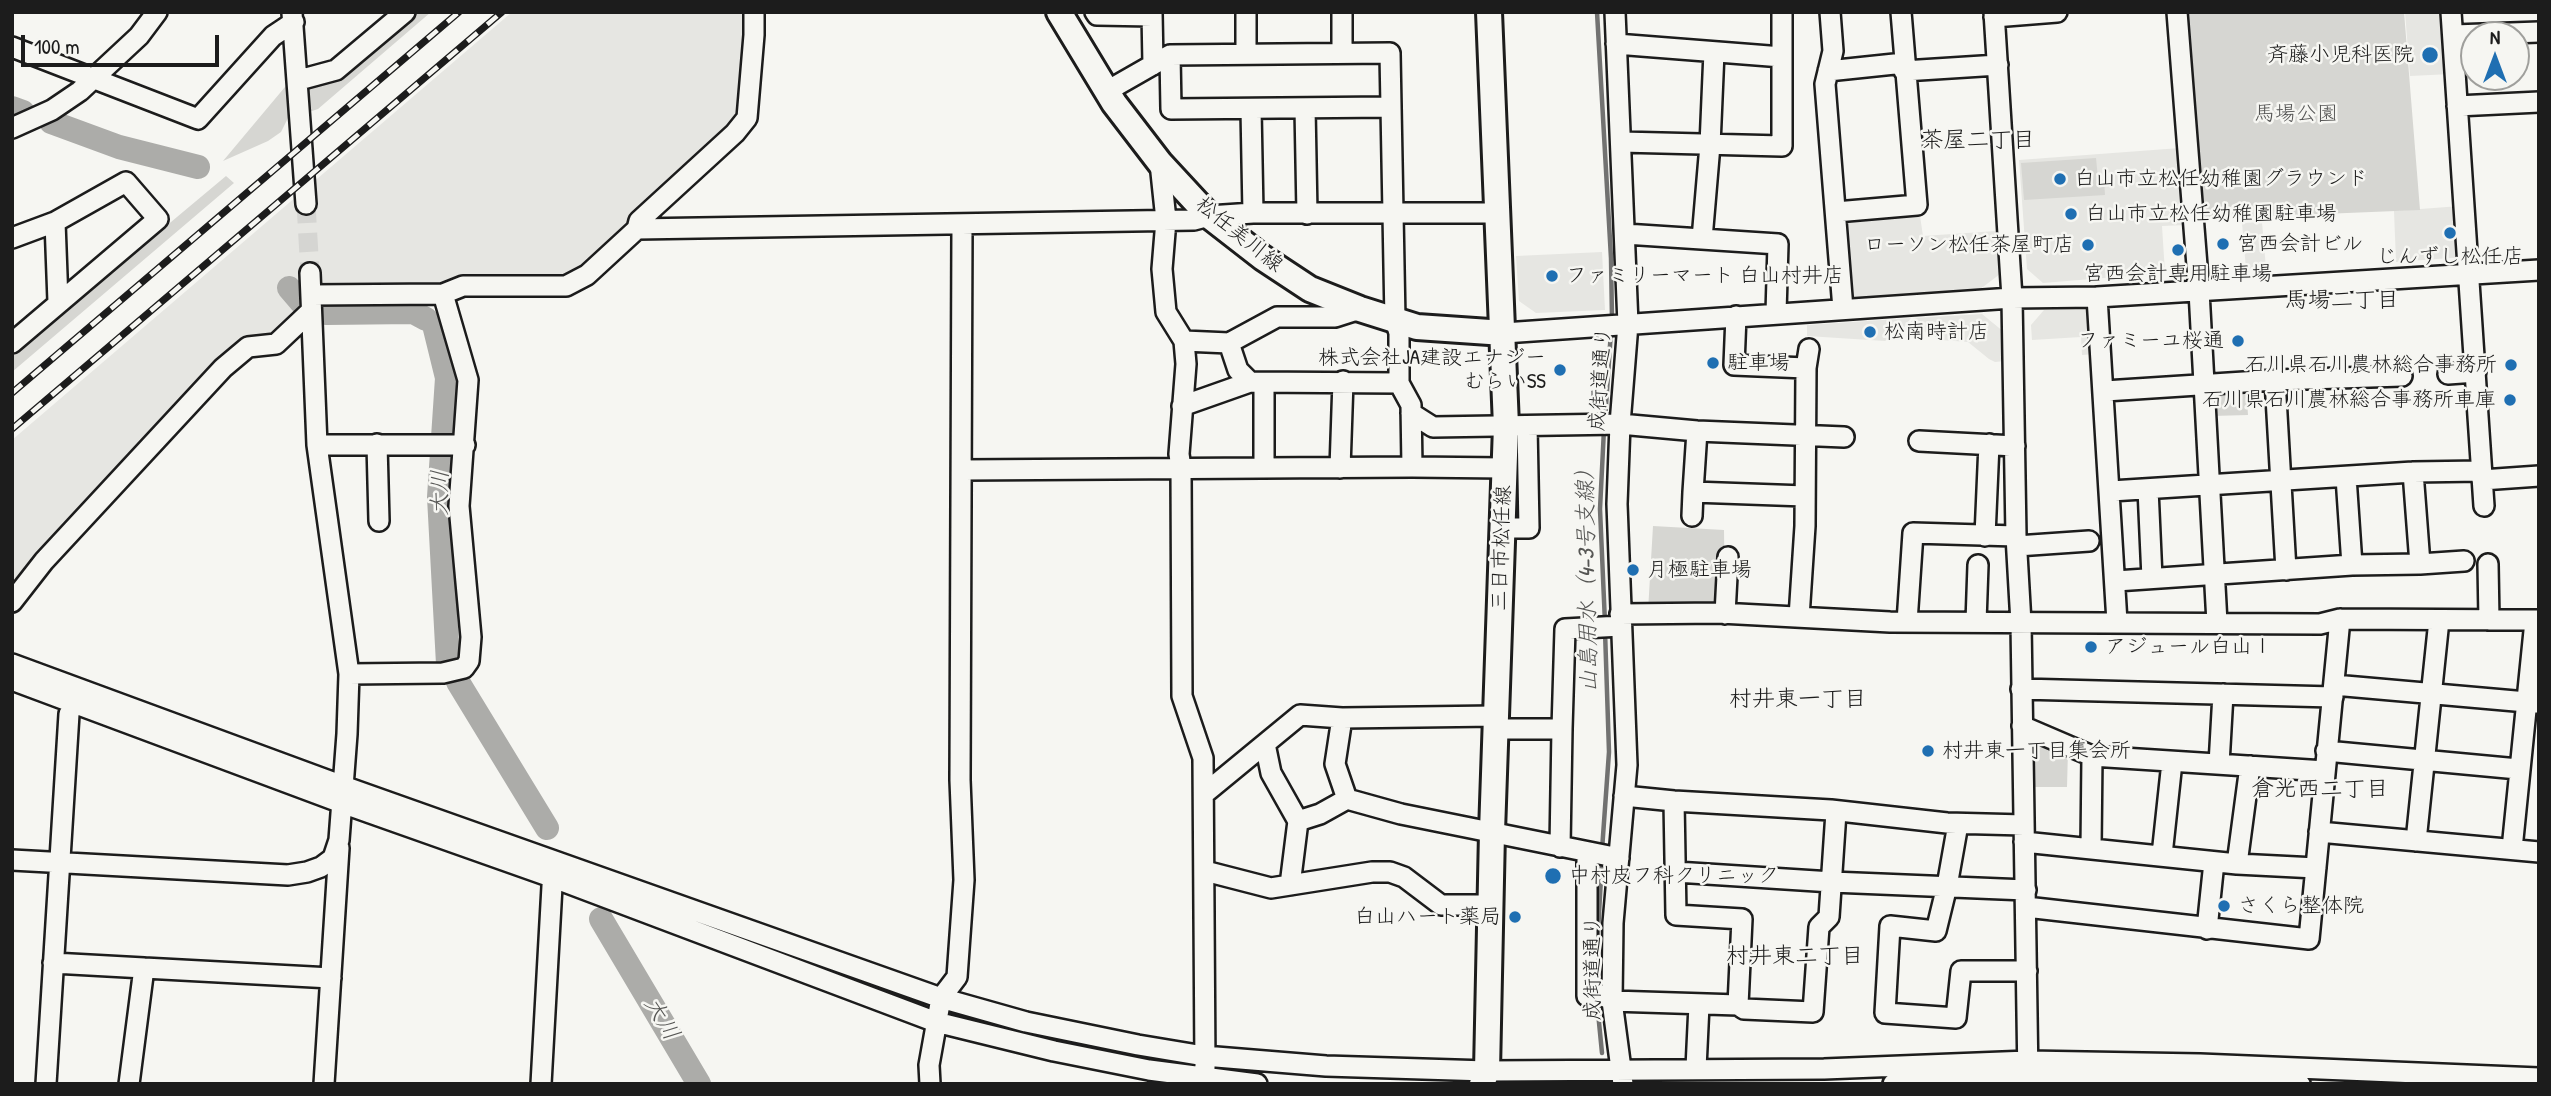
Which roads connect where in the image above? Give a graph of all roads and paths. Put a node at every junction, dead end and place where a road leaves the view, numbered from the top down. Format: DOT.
graph roads {
  1 [pos="156,12"];
  2 [pos="405,12"];
  3 [pos="754,12"];
  4 [pos="1059,12"];
  5 [pos="1096,12"];
  6 [pos="1246,12"];
  7 [pos="1342,12"];
  8 [pos="1489,12"];
  9 [pos="1615,12"];
  10 [pos="1782,12"];
  11 [pos="1830,12"];
  12 [pos="1901,12"];
  13 [pos="2057,12"];
  14 [pos="2177,12"];
  15 [pos="2451,12"];
  16 [pos="1152,14"];
  17 [pos="1994,15"];
  18 [pos="293,17"];
  19 [pos="2539,32"];
  20 [pos="2454,35"];
  21 [pos="1616,44"];
  22 [pos="12,47"];
  23 [pos="1714,52"];
  24 [pos="1342,53"];
  25 [pos="1246,54"];
  26 [pos="1782,57"];
  27 [pos="1161,60"];
  28 [pos="1997,65"];
  29 [pos="1904,67"];
  30 [pos="1828,71"];
  31 [pos="94,78"];
  32 [pos="299,80"];
  33 [pos="1107,91"];
  34 [pos="2539,102"];
  35 [pos="2458,106"];
  36 [pos="1389,107"];
  37 [pos="1305,108"];
  38 [pos="1251,109"];
  39 [pos="12,128"];
  40 [pos="1621,142"];
  41 [pos="1710,145"];
  42 [pos="1160,163"];
  43 [pos="306,204"];
  44 [pos="1393,212"];
  45 [pos="1836,212"];
  46 [pos="1253,213"];
  47 [pos="1498,213"];
  48 [pos="1307,214"];
  49 [pos="1209,216"];
  50 [pos="1166,220"];
  51 [pos="55,222"];
  52 [pos="962,224"];
  53 [pos="637,229"];
  54 [pos="14,233"];
  55 [pos="1625,234"];
  56 [pos="1703,239"];
  57 [pos="2539,270"];
  58 [pos="310,273"];
  59 [pos="2469,275"];
  60 [pos="2199,291"];
  61 [pos="443,294"];
  62 [pos="2012,298"];
  63 [pos="2097,298"];
  64 [pos="58,302"];
  65 [pos="311,303"];
  66 [pos="1360,309"];
  67 [pos="1843,309"];
  68 [pos="1776,313"];
  69 [pos="1736,316"];
  70 [pos="1395,320"];
  71 [pos="1616,324"];
  72 [pos="1504,333"];
  73 [pos="1184,341"];
  74 [pos="12,343"];
  75 [pos="1229,343"];
  76 [pos="2476,372"];
  77 [pos="2448,374"];
  78 [pos="2402,376"];
  79 [pos="2275,380"];
  80 [pos="1343,381"];
  81 [pos="1257,382"];
  82 [pos="1399,383"];
  83 [pos="2203,385"];
  84 [pos="2105,391"];
  85 [pos="1182,406"];
  86 [pos="1411,413"];
  87 [pos="1608,424"];
  88 [pos="1516,426"];
  89 [pos="1697,430"];
  90 [pos="1805,435"];
  91 [pos="1844,437"];
  92 [pos="1919,441"];
  93 [pos="317,444"];
  94 [pos="377,444"];
  95 [pos="449,444"];
  96 [pos="1989,444"];
  97 [pos="2015,446"];
  98 [pos="1412,467"];
  99 [pos="1181,468"];
  100 [pos="1264,468"];
  101 [pos="1340,468"];
  102 [pos="1504,468"];
  103 [pos="963,470"];
  104 [pos="2413,472"];
  105 [pos="2481,475"];
  106 [pos="2539,476"];
  107 [pos="2346,477"];
  108 [pos="2280,480"];
  109 [pos="2210,484"];
  110 [pos="2148,489"];
  111 [pos="2111,491"];
  112 [pos="1693,492"];
  113 [pos="1805,496"];
  114 [pos="2484,506"];
  115 [pos="1692,516"];
  116 [pos="379,521"];
  117 [pos="1502,528"];
  118 [pos="1985,536"];
  119 [pos="2017,541"];
  120 [pos="2089,541"];
  121 [pos="1728,558"];
  122 [pos="2464,561"];
  123 [pos="2420,564"];
  124 [pos="2488,564"];
  125 [pos="1978,565"];
  126 [pos="2352,565"];
  127 [pos="2286,570"];
  128 [pos="2214,574"];
  129 [pos="2152,578"];
  130 [pos="2116,581"];
  131 [pos="12,602"];
  132 [pos="1725,614"];
  133 [pos="1799,617"];
  134 [pos="2340,619"];
  135 [pos="2439,620"];
  136 [pos="2489,620"];
  137 [pos="2537,620"];
  138 [pos="1907,622"];
  139 [pos="1976,622"];
  140 [pos="2117,622"];
  141 [pos="1613,623"];
  142 [pos="2021,623"];
  143 [pos="2217,623"];
  144 [pos="12,650"];
  145 [pos="12,664"];
  146 [pos="349,674"];
  147 [pos="12,680"];
  148 [pos="2021,689"];
  149 [pos="2333,691"];
  150 [pos="2432,693"];
  151 [pos="2223,694"];
  152 [pos="12,696"];
  153 [pos="2533,703"];
  154 [pos="69,714"];
  155 [pos="138,718"];
  156 [pos="1342,718"];
  157 [pos="1495,723"];
  158 [pos="2022,726"];
  159 [pos="1562,729"];
  160 [pos="1265,744"];
  161 [pos="2326,751"];
  162 [pos="2092,756"];
  163 [pos="2425,760"];
  164 [pos="2172,762"];
  165 [pos="2219,764"];
  166 [pos="2250,766"];
  167 [pos="2518,769"];
  168 [pos="2325,771"];
  169 [pos="342,794"];
  170 [pos="1204,794"];
  171 [pos="1624,796"];
  172 [pos="1347,799"];
  173 [pos="1674,801"];
  174 [pos="1836,812"];
  175 [pos="1298,821"];
  176 [pos="1958,824"];
  177 [pos="1492,832"];
  178 [pos="2319,832"];
  179 [pos="2024,834"];
  180 [pos="339,840"];
  181 [pos="2416,841"];
  182 [pos="1560,847"];
  183 [pos="2091,848"];
  184 [pos="2512,849"];
  185 [pos="2539,852"];
  186 [pos="1602,855"];
  187 [pos="2162,855"];
  188 [pos="553,858"];
  189 [pos="12,860"];
  190 [pos="2214,862"];
  191 [pos="58,863"];
  192 [pos="2237,864"];
  193 [pos="2316,868"];
  194 [pos="1205,872"];
  195 [pos="1676,872"];
  196 [pos="554,878"];
  197 [pos="1832,882"];
  198 [pos="1290,886"];
  199 [pos="1947,886"];
  200 [pos="2026,899"];
  201 [pos="1490,905"];
  202 [pos="2207,929"];
  203 [pos="53,963"];
  204 [pos="144,968"];
  205 [pos="2026,971"];
  206 [pos="331,978"];
  207 [pos="1602,997"];
  208 [pos="941,998"];
  209 [pos="1699,1005"];
  210 [pos="1738,1005"];
  211 [pos="936,1022"];
  212 [pos="1204,1056"];
  213 [pos="1696,1068"];
  214 [pos="2028,1070"];
  215 [pos="1622,1076"];
  216 [pos="1205,1077"];
  217 [pos="1484,1077"];
  218 [pos="2539,1078"];
  219 [pos="46,1084"];
  220 [pos="129,1084"];
  221 [pos="324,1084"];
  222 [pos="541,1084"];
  223 [pos="930,1084"];
  224 [pos="1257,1084"];
  225 [pos="1894,1084"];
  226 [pos="2300,1084"];
  1 -- 31 [label="street"];
  2 -- 32 [label="street"];
  3 -- 53 [label="street"];
  4 -- 33 [label="main road, 松任美川線"];
  5 -- 16 [label="street"];
  6 -- 25 [label="street"];
  7 -- 24 [label="street"];
  8 -- 47 [label="main road, 三日市松任線"];
  9 -- 21 [label="street, 成街道通り"];
  10 -- 26 [label="street"];
  11 -- 30 [label="street"];
  12 -- 29 [label="street"];
  13 -- 17 [label="street"];
  14 -- 60 [label="street"];
  15 -- 20 [label="street"];
  16 -- 27 [label="street"];
  17 -- 28 [label="street"];
  18 -- 31 [label="street"];
  18 -- 32 [label="street"];
  19 -- 20 [label="street"];
  20 -- 35 [label="street"];
  21 -- 23 [label="street"];
  21 -- 40 [label="street, 成街道通り"];
  22 -- 31 [label="street"];
  23 -- 26 [label="street"];
  23 -- 41 [label="street"];
  24 -- 25 [label="street"];
  24 -- 36 [label="street"];
  25 -- 27 [label="street"];
  26 -- 41 [label="street"];
  27 -- 33 [label="street"];
  27 -- 38 [label="street"];
  28 -- 29 [label="street"];
  28 -- 62 [label="street"];
  29 -- 30 [label="street"];
  29 -- 45 [label="street"];
  30 -- 45 [label="street"];
  31 -- 39 [label="street"];
  32 -- 43 [label="street"];
  33 -- 42 [label="main road, 松任美川線"];
  34 -- 35 [label="street"];
  35 -- 59 [label="street"];
  36 -- 37 [label="street"];
  36 -- 44 [label="street"];
  37 -- 38 [label="street"];
  37 -- 48 [label="street"];
  38 -- 46 [label="street"];
  40 -- 41 [label="street"];
  40 -- 55 [label="street, 成街道通り"];
  41 -- 56 [label="street"];
  42 -- 49 [label="main road, 松任美川線"];
  42 -- 50 [label="street"];
  44 -- 47 [label="street"];
  44 -- 48 [label="street"];
  44 -- 70 [label="street"];
  45 -- 67 [label="street"];
  46 -- 48 [label="street"];
  46 -- 49 [label="street"];
  47 -- 72 [label="main road, 三日市松任線"];
  49 -- 50 [label="street"];
  49 -- 66 [label="main road, 松任美川線"];
  50 -- 52 [label="street"];
  50 -- 73 [label="street"];
  51 -- 54 [label="street"];
  51 -- 64 [label="street"];
  51 -- 64 [label="street"];
  52 -- 53 [label="street"];
  52 -- 103 [label="street"];
  53 -- 61 [label="street"];
  55 -- 56 [label="street"];
  55 -- 71 [label="street, 成街道通り"];
  56 -- 68 [label="street"];
  57 -- 59 [label="street"];
  58 -- 65 [label="street"];
  59 -- 60 [label="street"];
  59 -- 76 [label="street"];
  60 -- 63 [label="street"];
  60 -- 83 [label="street"];
  61 -- 65 [label="street"];
  61 -- 95 [label="street"];
  62 -- 63 [label="street"];
  62 -- 67 [label="street"];
  62 -- 97 [label="street"];
  63 -- 84 [label="street"];
  64 -- 74 [label="street"];
  65 -- 93 [label="street"];
  65 -- 131 [label="street"];
  66 -- 70 [label="main road, 松任美川線"];
  66 -- 75 [label="street"];
  67 -- 68 [label="street"];
  68 -- 69 [label="street"];
  69 -- 71 [label="street"];
  69 -- 90 [label="street"];
  70 -- 72 [label="main road, 松任美川線"];
  70 -- 82 [label="street"];
  71 -- 72 [label="street"];
  71 -- 87 [label="street, 成街道通り"];
  72 -- 88 [label="main road, 三日市松任線"];
  73 -- 75 [label="street"];
  73 -- 85 [label="street"];
  75 -- 81 [label="street"];
  76 -- 77 [label="street"];
  76 -- 105 [label="street"];
  78 -- 79 [label="street"];
  79 -- 83 [label="street"];
  79 -- 108 [label="street"];
  80 -- 81 [label="street"];
  80 -- 82 [label="street"];
  80 -- 101 [label="street"];
  81 -- 85 [label="street"];
  81 -- 100 [label="street"];
  82 -- 86 [label="street"];
  83 -- 84 [label="street"];
  83 -- 109 [label="street"];
  84 -- 111 [label="street"];
  85 -- 99 [label="street"];
  86 -- 88 [label="street"];
  86 -- 98 [label="street"];
  87 -- 88 [label="street"];
  87 -- 89 [label="street"];
  87 -- 141 [label="street, 成街道通り"];
  88 -- 102 [label="main road, 三日市松任線"];
  88 -- 117 [label="street"];
  89 -- 90 [label="street"];
  89 -- 112 [label="street"];
  90 -- 91 [label="street"];
  90 -- 113 [label="street"];
  92 -- 96 [label="street"];
  93 -- 94 [label="street"];
  93 -- 146 [label="street"];
  94 -- 95 [label="street"];
  94 -- 116 [label="street"];
  95 -- 146 [label="street"];
  96 -- 97 [label="street"];
  96 -- 118 [label="street"];
  97 -- 119 [label="street"];
  98 -- 101 [label="street"];
  98 -- 102 [label="street"];
  99 -- 100 [label="street"];
  99 -- 103 [label="street"];
  99 -- 170 [label="street"];
  100 -- 101 [label="street"];
  102 -- 117 [label="main road, 三日市松任線"];
  103 -- 208 [label="street"];
  104 -- 105 [label="street"];
  104 -- 107 [label="street"];
  104 -- 123 [label="street"];
  105 -- 106 [label="street"];
  105 -- 114 [label="street"];
  107 -- 108 [label="street"];
  107 -- 126 [label="street"];
  108 -- 109 [label="street"];
  108 -- 127 [label="street"];
  109 -- 110 [label="street"];
  109 -- 128 [label="street"];
  110 -- 111 [label="street"];
  110 -- 129 [label="street"];
  111 -- 130 [label="street"];
  112 -- 113 [label="street"];
  112 -- 115 [label="street"];
  113 -- 133 [label="street"];
  117 -- 157 [label="main road, 三日市松任線"];
  118 -- 119 [label="street"];
  118 -- 138 [label="street"];
  119 -- 120 [label="street"];
  119 -- 142 [label="street"];
  121 -- 132 [label="street"];
  122 -- 123 [label="street"];
  123 -- 126 [label="street"];
  124 -- 136 [label="street"];
  125 -- 139 [label="street"];
  126 -- 127 [label="street"];
  127 -- 128 [label="street"];
  128 -- 129 [label="street"];
  128 -- 143 [label="street"];
  129 -- 130 [label="street"];
  130 -- 140 [label="street"];
  132 -- 133 [label="street"];
  132 -- 141 [label="street"];
  133 -- 138 [label="street"];
  134 -- 135 [label="street"];
  134 -- 143 [label="street"];
  134 -- 149 [label="street"];
  135 -- 136 [label="street"];
  135 -- 150 [label="street"];
  136 -- 137 [label="street"];
  137 -- 153 [label="street"];
  138 -- 139 [label="street"];
  139 -- 142 [label="street"];
  140 -- 142 [label="street"];
  140 -- 143 [label="street"];
  141 -- 159 [label="street"];
  141 -- 171 [label="street, 成街道通り"];
  142 -- 148 [label="street"];
  144 -- 155 [label="street"];
  145 -- 155 [label="street"];
  146 -- 169 [label="street"];
  147 -- 155 [label="street"];
  148 -- 151 [label="street"];
  148 -- 158 [label="street"];
  149 -- 150 [label="street"];
  149 -- 151 [label="street"];
  149 -- 161 [label="street"];
  150 -- 153 [label="street"];
  150 -- 163 [label="street"];
  151 -- 165 [label="street"];
  152 -- 154 [label="street"];
  153 -- 167 [label="street"];
  154 -- 155 [label="street"];
  154 -- 191 [label="street"];
  155 -- 169 [label="street"];
  156 -- 157 [label="street"];
  156 -- 160 [label="street"];
  156 -- 172 [label="street"];
  157 -- 159 [label="street"];
  157 -- 177 [label="main road, 三日市松任線"];
  158 -- 162 [label="street"];
  158 -- 179 [label="street"];
  159 -- 182 [label="street"];
  160 -- 170 [label="street"];
  160 -- 175 [label="street"];
  161 -- 163 [label="street"];
  161 -- 168 [label="street"];
  162 -- 164 [label="street"];
  162 -- 183 [label="street"];
  163 -- 167 [label="street"];
  163 -- 181 [label="street"];
  164 -- 165 [label="street"];
  164 -- 187 [label="street"];
  165 -- 166 [label="street"];
  166 -- 168 [label="street"];
  166 -- 192 [label="street"];
  167 -- 184 [label="street"];
  168 -- 178 [label="street"];
  169 -- 180 [label="street"];
  169 -- 188 [label="street"];
  169 -- 196 [label="street"];
  170 -- 194 [label="street"];
  171 -- 173 [label="street"];
  171 -- 186 [label="street, 成街道通り"];
  172 -- 175 [label="street"];
  172 -- 177 [label="street"];
  173 -- 174 [label="street"];
  173 -- 195 [label="street"];
  174 -- 176 [label="street"];
  174 -- 197 [label="street"];
  175 -- 198 [label="street"];
  176 -- 179 [label="street"];
  176 -- 199 [label="street"];
  177 -- 182 [label="street"];
  177 -- 201 [label="main road, 三日市松任線"];
  178 -- 181 [label="street"];
  178 -- 193 [label="street"];
  179 -- 183 [label="street"];
  179 -- 200 [label="street"];
  180 -- 191 [label="street"];
  180 -- 206 [label="street"];
  181 -- 184 [label="street"];
  182 -- 186 [label="street"];
  183 -- 187 [label="street"];
  184 -- 185 [label="street"];
  186 -- 207 [label="street, 成街道通り"];
  186 -- 207 [label="street"];
  187 -- 190 [label="street"];
  188 -- 196 [label="street"];
  188 -- 208 [label="street"];
  189 -- 191 [label="street"];
  190 -- 192 [label="street"];
  190 -- 202 [label="street"];
  191 -- 203 [label="street"];
  192 -- 193 [label="street"];
  193 -- 202 [label="street"];
  194 -- 198 [label="street"];
  194 -- 212 [label="street"];
  195 -- 197 [label="street"];
  195 -- 210 [label="street"];
  196 -- 211 [label="street"];
  196 -- 222 [label="street"];
  197 -- 199 [label="street"];
  197 -- 210 [label="street"];
  198 -- 201 [label="street"];
  199 -- 200 [label="street"];
  199 -- 205 [label="street"];
  200 -- 202 [label="street"];
  200 -- 205 [label="street"];
  201 -- 217 [label="main road, 三日市松任線"];
  203 -- 204 [label="street"];
  203 -- 219 [label="street"];
  204 -- 206 [label="street"];
  204 -- 220 [label="street"];
  205 -- 214 [label="street"];
  206 -- 221 [label="street"];
  207 -- 209 [label="street"];
  207 -- 215 [label="street, 成街道通り"];
  208 -- 211 [label="street"];
  208 -- 212 [label="street"];
  209 -- 210 [label="street"];
  209 -- 213 [label="street"];
  211 -- 216 [label="street"];
  211 -- 223 [label="street"];
  212 -- 216 [label="street"];
  212 -- 217 [label="street"];
  213 -- 214 [label="street"];
  213 -- 215 [label="street"];
  214 -- 218 [label="street"];
  214 -- 225 [label="street"];
  214 -- 226 [label="street"];
  215 -- 217 [label="street"];
  216 -- 224 [label="street"];
}
